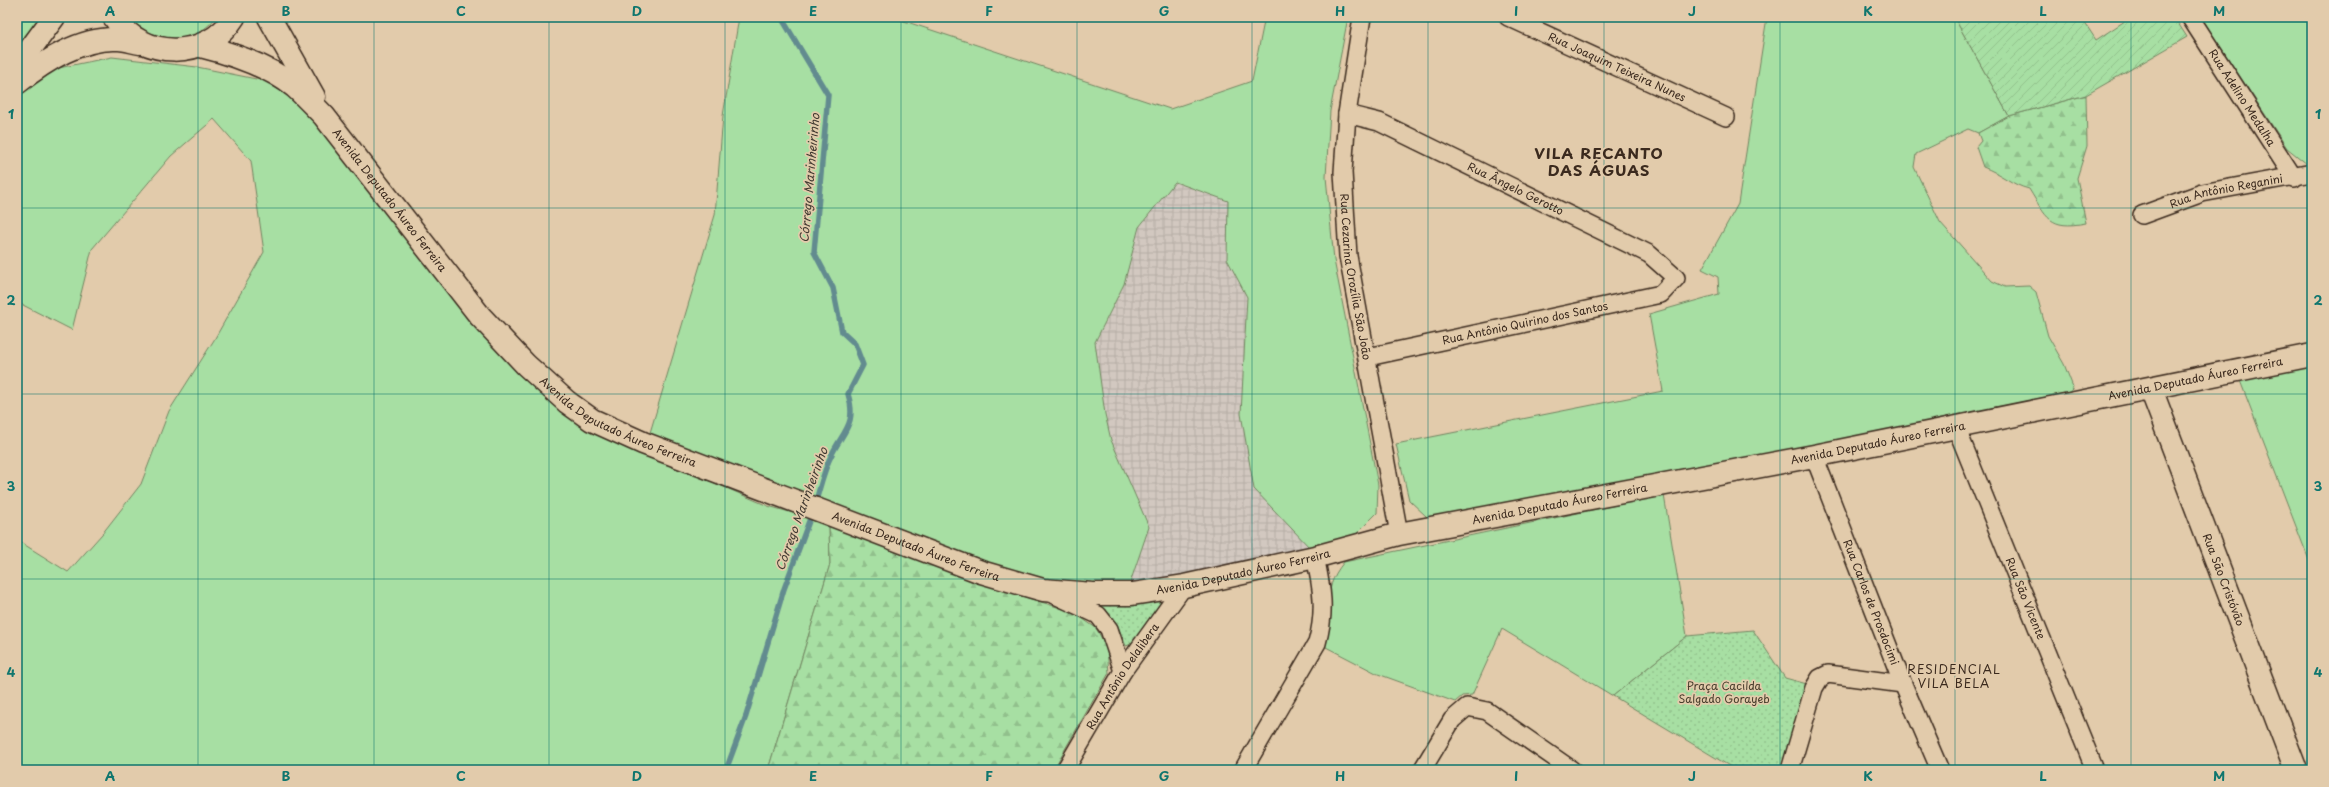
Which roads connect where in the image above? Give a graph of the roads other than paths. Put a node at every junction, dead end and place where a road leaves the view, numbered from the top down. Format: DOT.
graph roads {
  1 [pos="54,17"];
  2 [pos="114,17"];
  3 [pos="234,17"];
  4 [pos="269,17"];
  5 [pos="1362,17"];
  6 [pos="1508,17"];
  7 [pos="2190,17"];
  8 [pos="143,44"];
  9 [pos="201,46"];
  10 [pos="17,67"];
  11 [pos="17,83"];
  12 [pos="1347,114"];
  13 [pos="324,116"];
  14 [pos="1726,117"];
  15 [pos="2312,173"];
  16 [pos="2294,178"];
  17 [pos="2142,215"];
  18 [pos="1676,278"];
  19 [pos="2312,355"];
  20 [pos="1368,357"];
  21 [pos="2151,389"];
  22 [pos="1956,427"];
  23 [pos="1814,456"];
  24 [pos="1399,534"];
  25 [pos="1315,557"];
  26 [pos="1184,586"];
  27 [pos="1043,590"];
  28 [pos="1123,671"];
  29 [pos="1903,684"];
  30 [pos="2312,760"];
  31 [pos="1071,768"];
  32 [pos="1244,770"];
  33 [pos="1422,770"];
  34 [pos="1572,770"];
  35 [pos="1790,770"];
  36 [pos="1940,770"];
  37 [pos="2095,770"];
  38 [pos="2297,770"];
  1 -- 10 [label="main road"];
  2 -- 8 [label="main road"];
  3 -- 9 [label="main road"];
  4 -- 13 [label="main road, Avenida Deputado Áureo Ferreira"];
  5 -- 12 [label="street, Rua Cezarina Orozília São João"];
  6 -- 14 [label="street, Rua Joaquim Teixeira Nunes"];
  7 -- 16 [label="street, Rua Adelino Medalha"];
  8 -- 9 [label="main road"];
  8 -- 11 [label="main road"];
  9 -- 13 [label="main road, Avenida Deputado Áureo Ferreira"];
  12 -- 18 [label="street, Rua Ângelo Gerotto"];
  12 -- 20 [label="street, Rua Cezarina Orozília São João"];
  13 -- 27 [label="main road, Avenida Deputado Áureo Ferreira"];
  15 -- 16 [label="street, Rua Antônio Reganini"];
  16 -- 17 [label="street, Rua Antônio Reganini"];
  18 -- 20 [label="street, Rua Antônio Quirino dos Santos"];
  19 -- 21 [label="main road, Avenida Deputado Áureo Ferreira"];
  20 -- 24 [label="street, Rua Cezarina Orozília São João"];
  21 -- 22 [label="main road, Avenida Deputado Áureo Ferreira"];
  21 -- 38 [label="main road, Rua São Cristóvão"];
  22 -- 23 [label="main road, Avenida Deputado Áureo Ferreira"];
  22 -- 37 [label="street, Rua São Vicente"];
  23 -- 24 [label="main road, Avenida Deputado Áureo Ferreira"];
  23 -- 29 [label="street, Rua Carlos de Prosdocimi"];
  24 -- 25 [label="main road, Avenida Deputado Áureo Ferreira"];
  25 -- 26 [label="main road, Avenida Deputado Áureo Ferreira"];
  25 -- 32 [label="street"];
  26 -- 27 [label="main road, Avenida Deputado Áureo Ferreira"];
  26 -- 28 [label="street, Rua Antônio Delalibera"];
  27 -- 28 [label="street"];
  28 -- 31 [label="street, Rua Antônio Delalibera"];
  29 -- 35 [label="street"];
  29 -- 36 [label="street, Rua Carlos de Prosdocimi"];
  30 -- 38 [label="main road"];
  33 -- 34 [label="street"];
}
